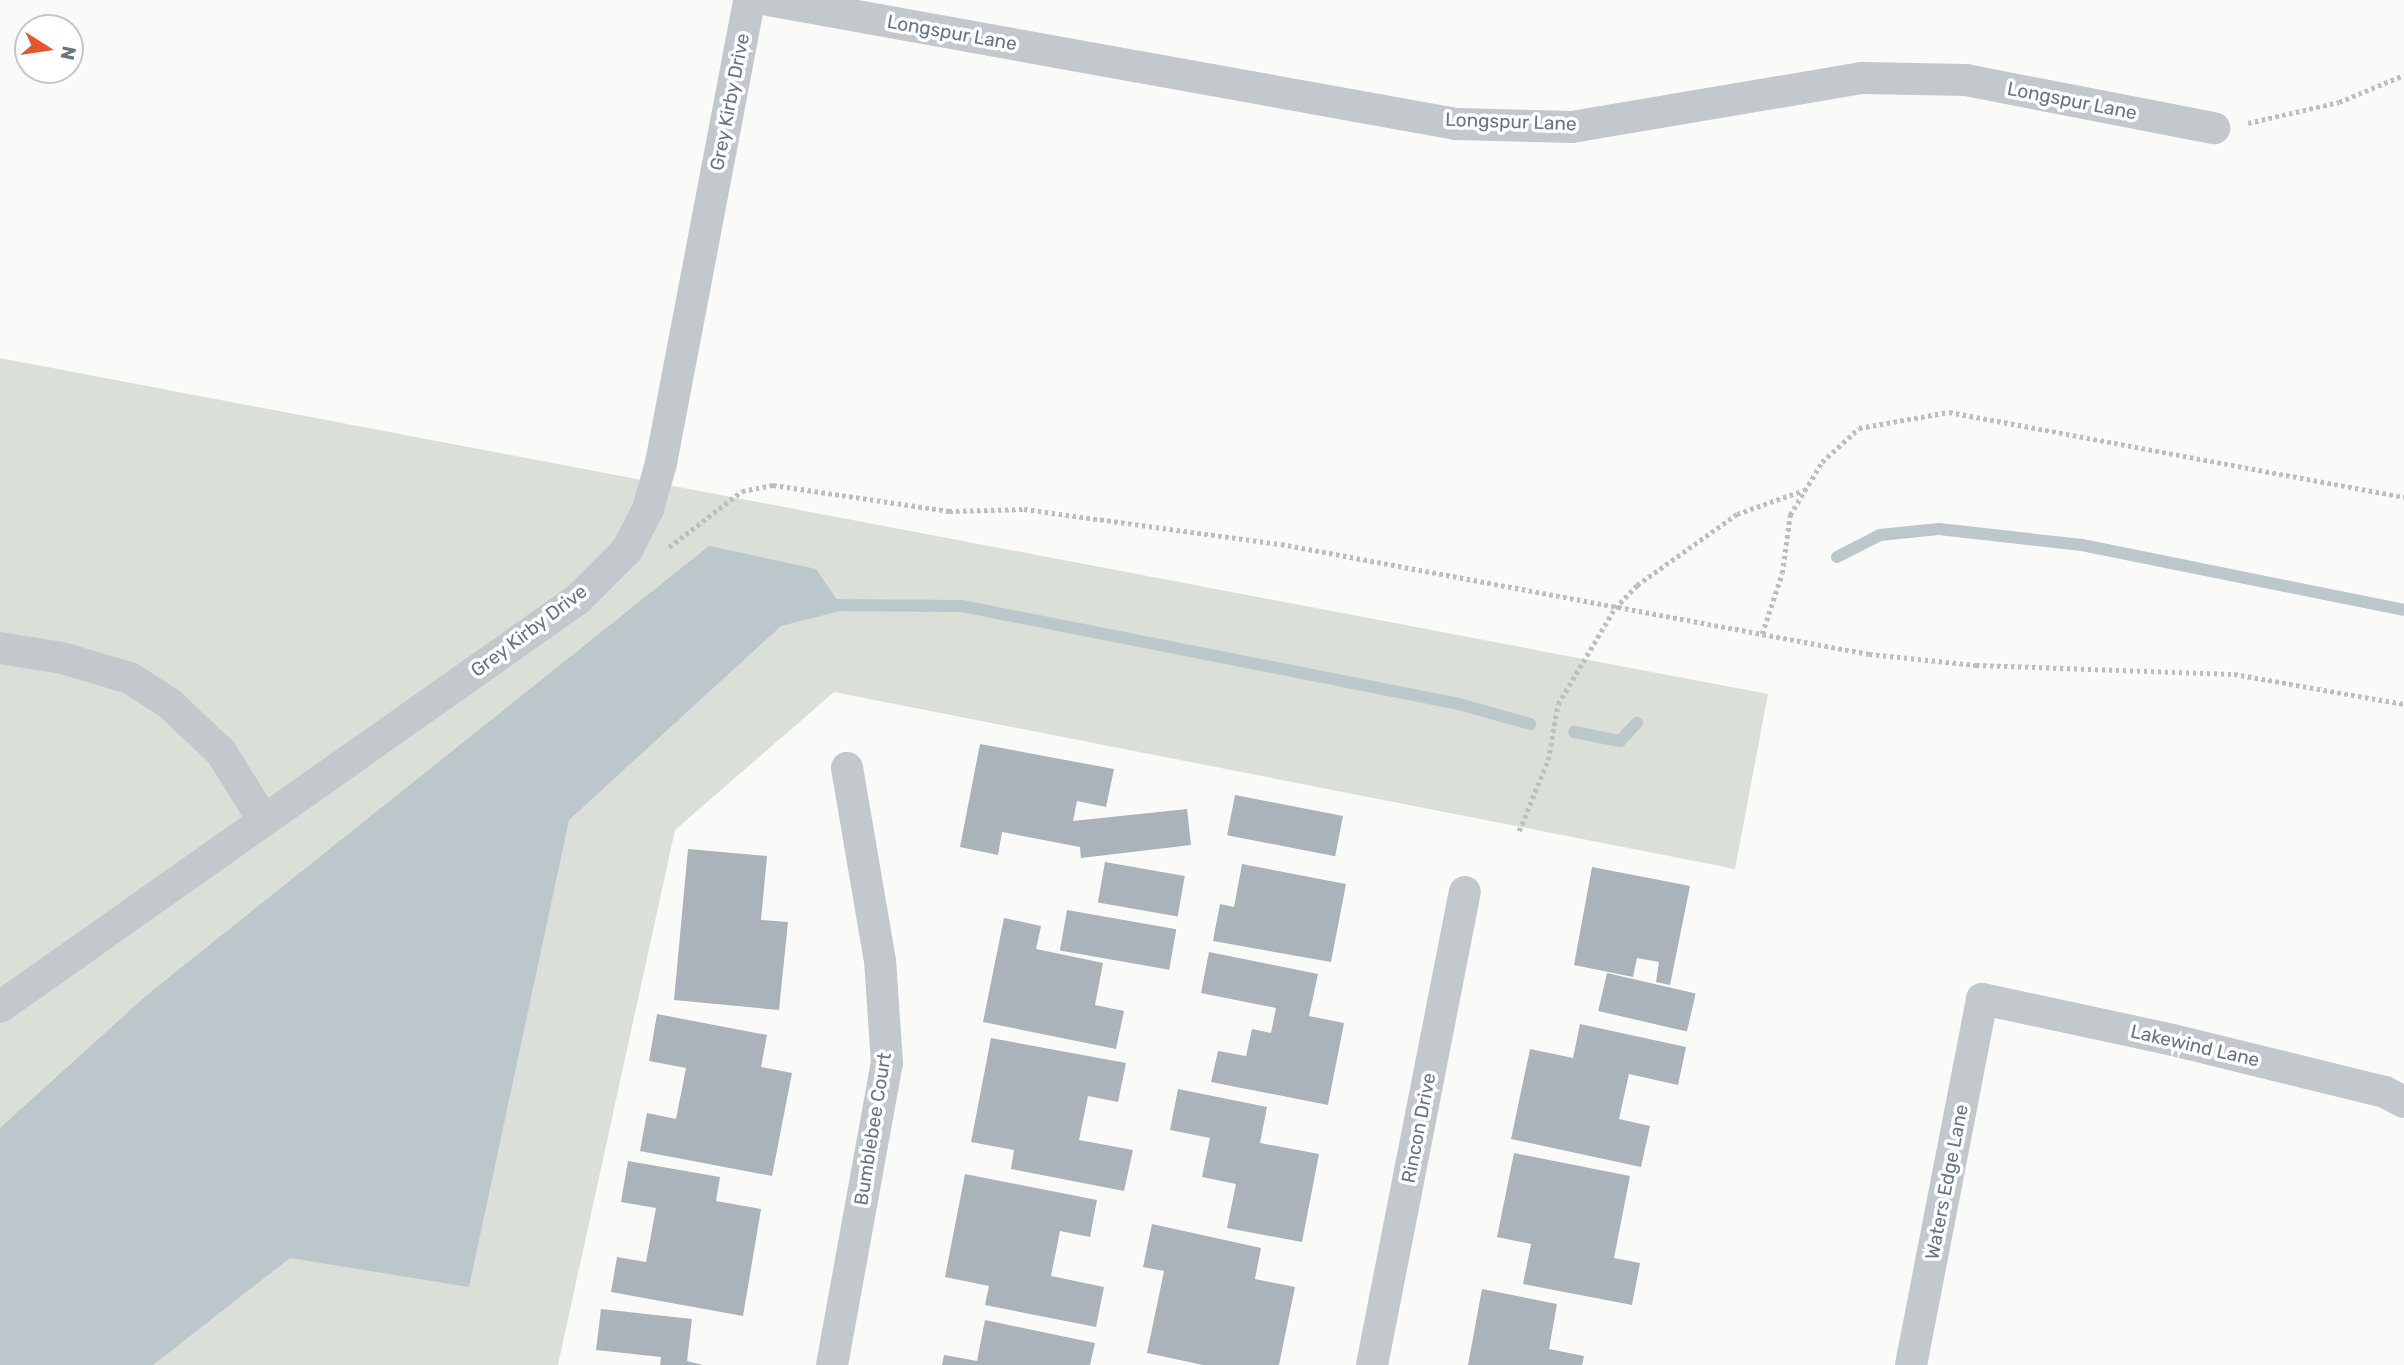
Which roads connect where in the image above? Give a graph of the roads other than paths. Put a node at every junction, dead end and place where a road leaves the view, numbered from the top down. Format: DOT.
graph roads {
  1 [pos="749,0"];
  2 [pos="768,0"];
  3 [pos="2214,128"];
  4 [pos="0,648"];
  5 [pos="847,768"];
  6 [pos="264,821"];
  7 [pos="1465,892"];
  8 [pos="1982,999"];
  9 [pos="0,1007"];
  10 [pos="2404,1101"];
  11 [pos="832,1365"];
  12 [pos="1372,1365"];
  13 [pos="1911,1365"];
  1 -- 6 [label="street, Grey Kirby Drive"];
  2 -- 3 [label="street, Longspur Lane"];
  4 -- 6 [label="street"];
  5 -- 11 [label="street, Bumblebee Court"];
  6 -- 9 [label="street, Grey Kirby Drive"];
  7 -- 12 [label="street, Rincon Drive"];
  8 -- 10 [label="street, Lakewind Lane"];
  8 -- 13 [label="street, Waters Edge Lane"];
}
